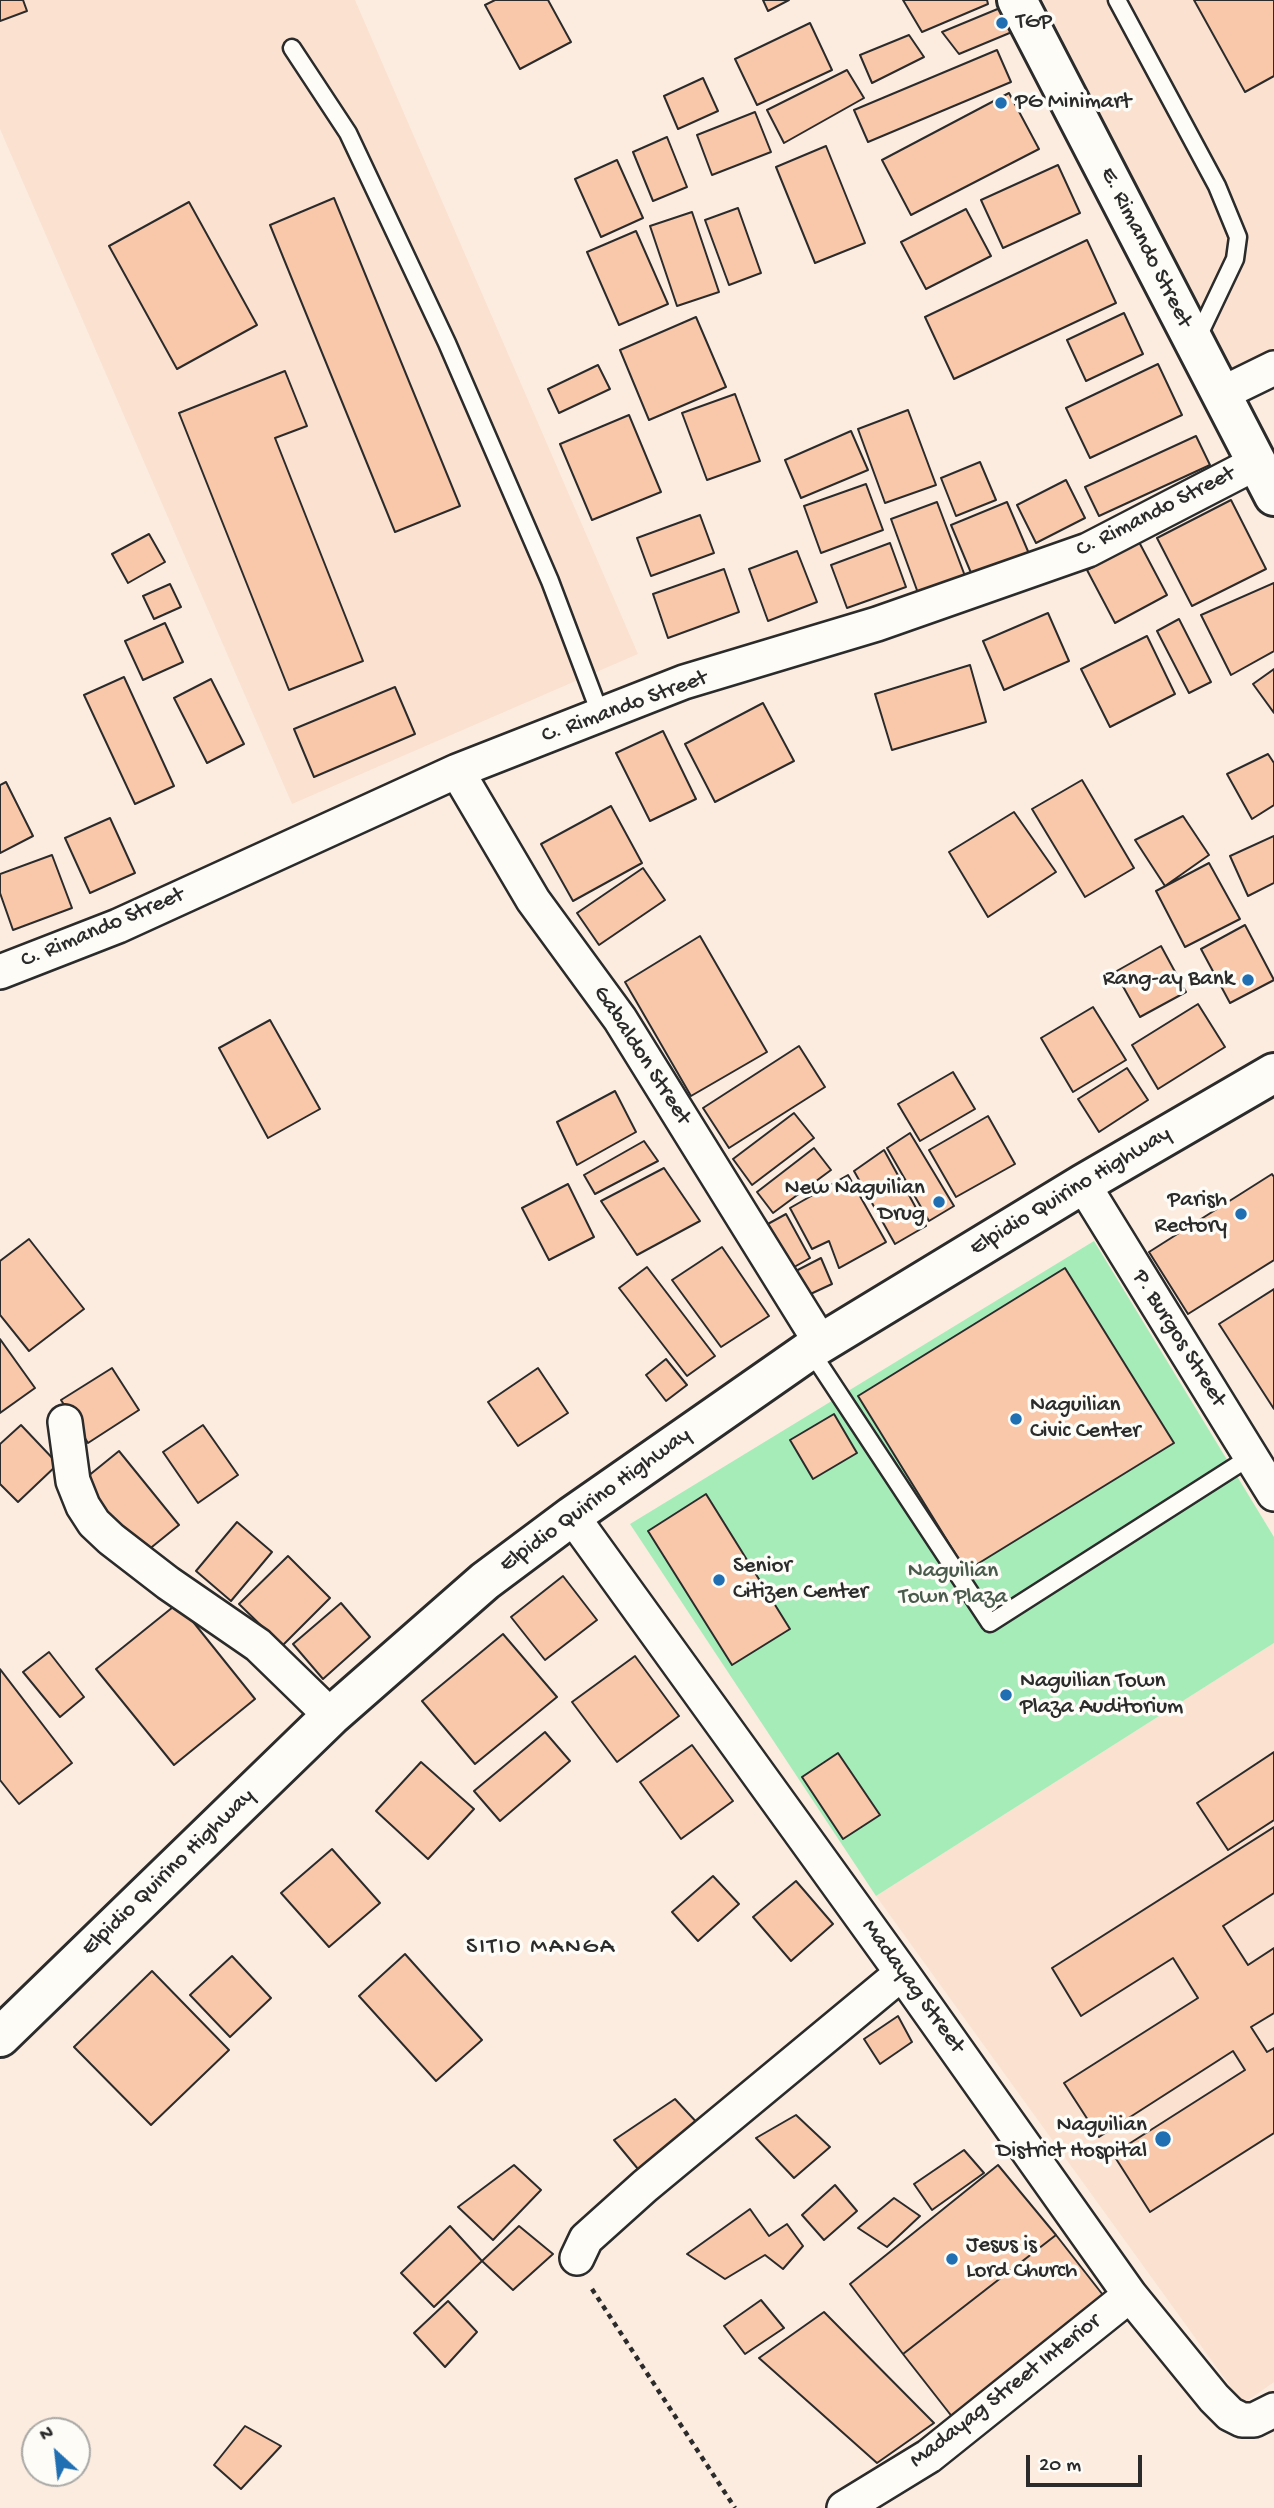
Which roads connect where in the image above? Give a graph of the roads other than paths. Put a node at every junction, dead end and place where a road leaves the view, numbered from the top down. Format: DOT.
graph roads {
  1 [pos="1017,0"];
  2 [pos="1117,0"];
  3 [pos="292,48"];
  4 [pos="1195,344"];
  5 [pos="1274,368"];
  6 [pos="1221,394"];
  7 [pos="1256,463"];
  8 [pos="1274,496"];
  9 [pos="601,716"];
  10 [pos="457,771"];
  11 [pos="0,972"];
  12 [pos="1274,1073"];
  13 [pos="1083,1184"];
  14 [pos="816,1347"];
  15 [pos="65,1422"];
  16 [pos="1250,1457"];
  17 [pos="1274,1494"];
  18 [pos="572,1516"];
  19 [pos="331,1716"];
  20 [pos="902,1973"];
  21 [pos="0,2037"];
  22 [pos="577,2258"];
  23 [pos="1130,2295"];
  24 [pos="1274,2410"];
  25 [pos="844,2508"];
  1 -- 4 [label="main road, E. Rimando Street"];
  2 -- 4 [label="lane"];
  3 -- 9 [label="lane"];
  4 -- 6 [label="main road, E. Rimando Street"];
  5 -- 6 [label="street"];
  6 -- 7 [label="main road, E. Rimando Street"];
  7 -- 8 [label="main road, E. Rimando Street"];
  7 -- 9 [label="street, C. Rimando Street"];
  9 -- 10 [label="street, C. Rimando Street"];
  10 -- 11 [label="street, C. Rimando Street"];
  10 -- 14 [label="street, Gabaldon Street"];
  12 -- 13 [label="main road, Elpidio Quirino Highway"];
  13 -- 14 [label="main road, Elpidio Quirino Highway"];
  13 -- 16 [label="street, P. Burgos Street"];
  14 -- 16 [label="lane"];
  14 -- 18 [label="main road, Elpidio Quirino Highway"];
  15 -- 19 [label="street"];
  16 -- 17 [label="street, P. Burgos Street"];
  18 -- 19 [label="main road, Elpidio Quirino Highway"];
  18 -- 20 [label="street, Madayag Street"];
  19 -- 21 [label="main road, Elpidio Quirino Highway"];
  20 -- 22 [label="street"];
  20 -- 23 [label="street, Madayag Street"];
  23 -- 24 [label="street, Madayag Street"];
  23 -- 25 [label="street, Madayag Street Interior"];
}
